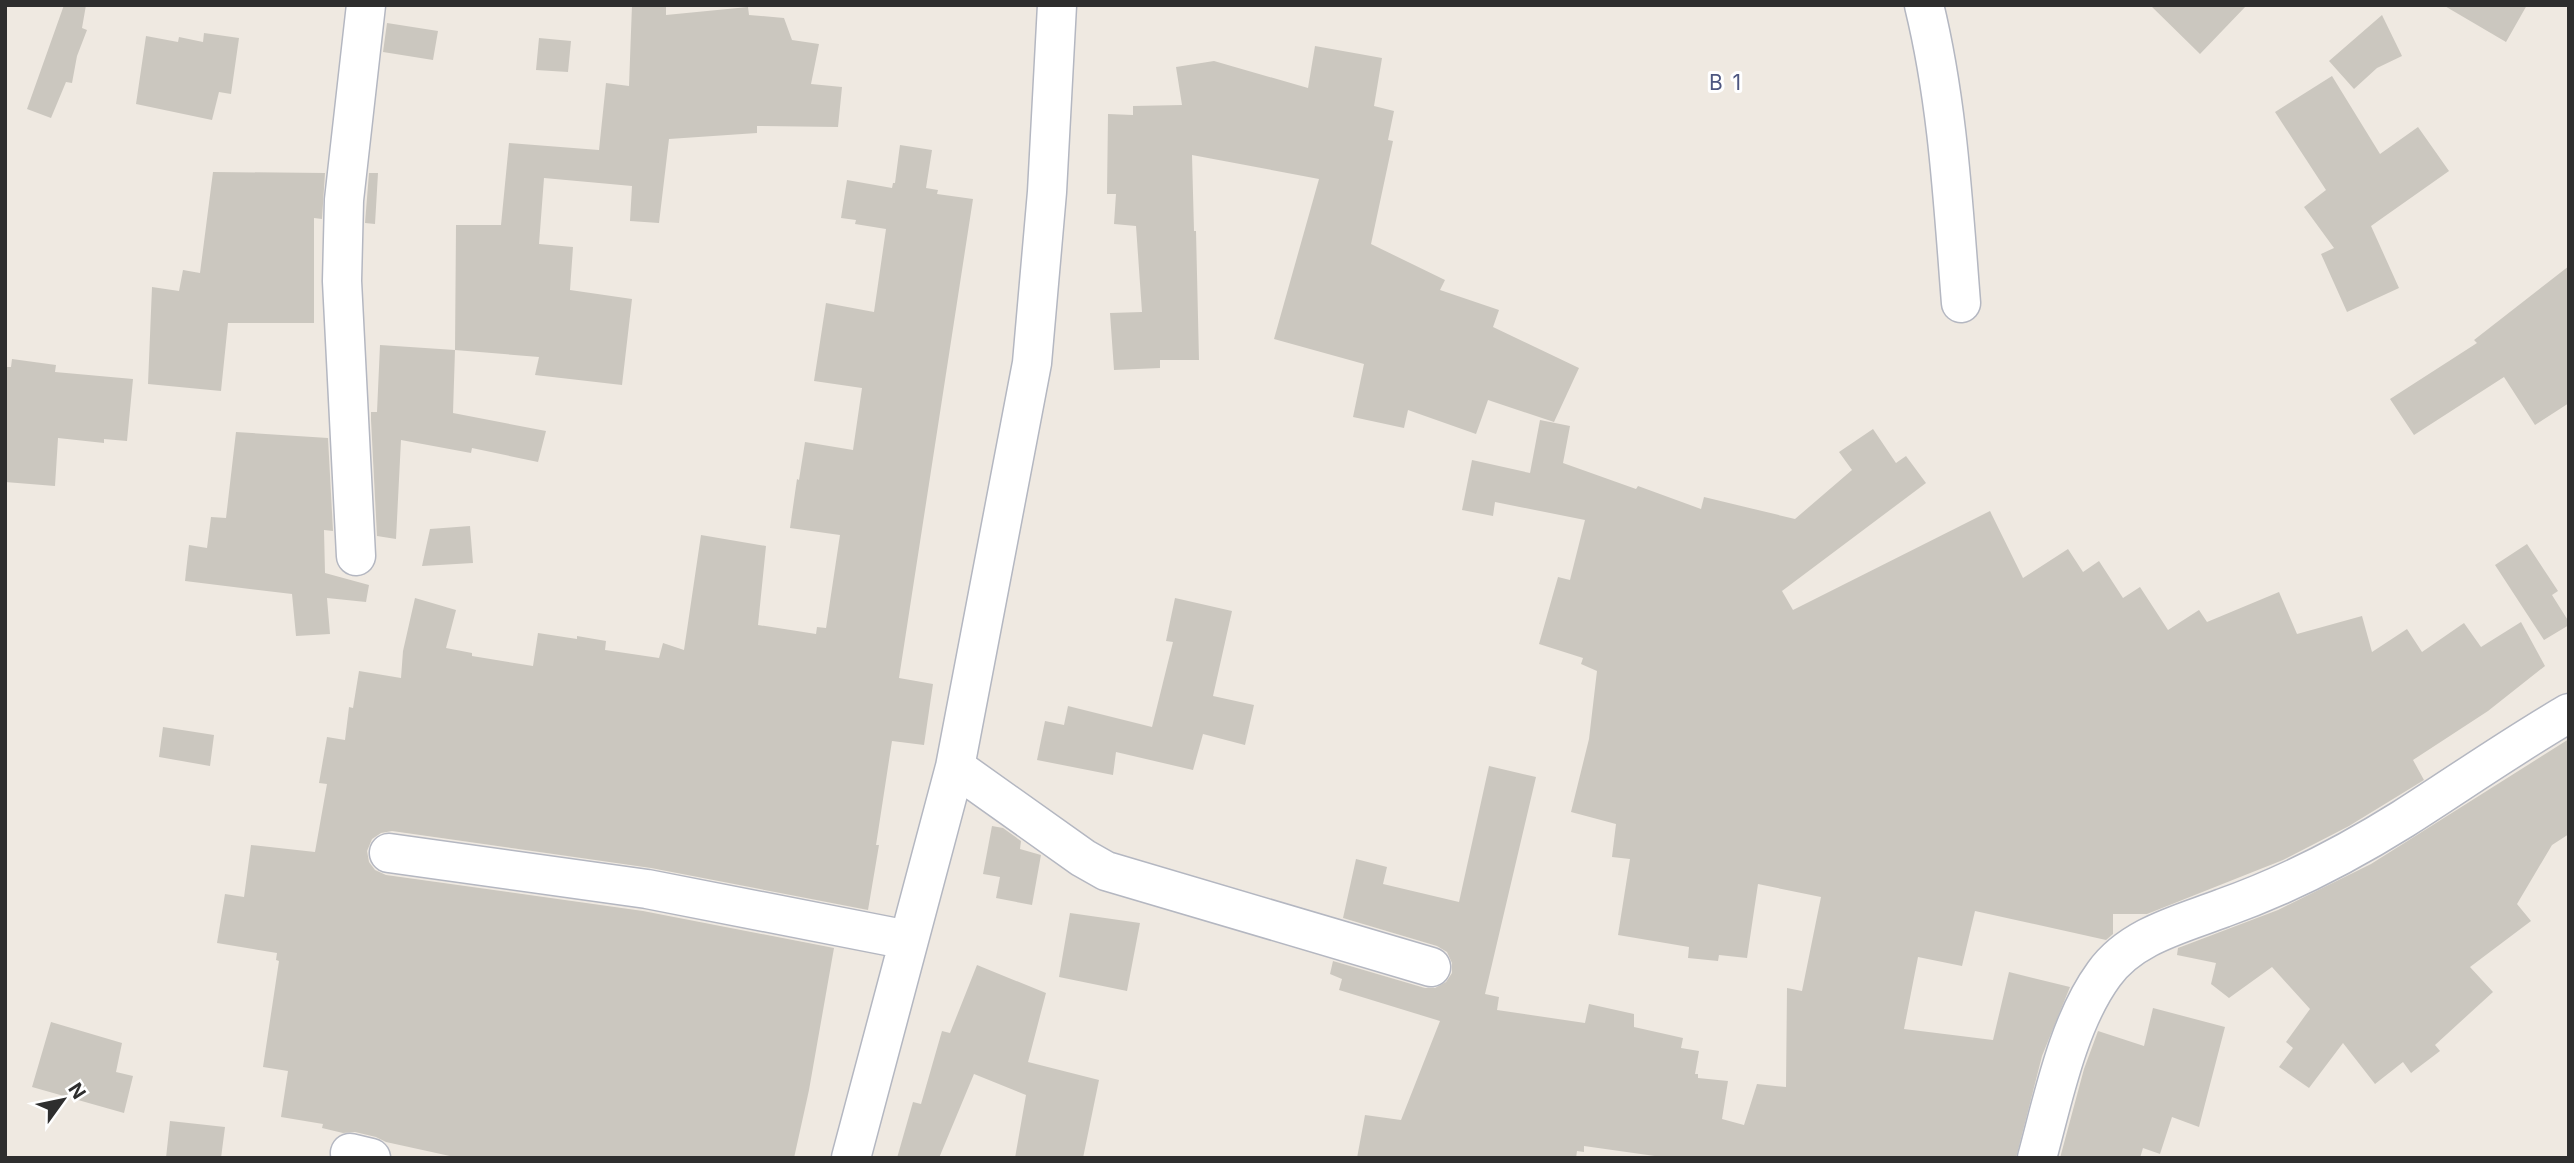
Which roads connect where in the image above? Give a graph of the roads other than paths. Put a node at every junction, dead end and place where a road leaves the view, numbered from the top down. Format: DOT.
graph roads {
  1 [pos="366,5"];
  2 [pos="1057,5"];
  3 [pos="1924,5"];
  4 [pos="1961,303"];
  5 [pos="356,556"];
  6 [pos="2569,713"];
  7 [pos="955,767"];
  8 [pos="389,853"];
  9 [pos="908,940"];
  10 [pos="1431,968"];
  11 [pos="851,1158"];
  12 [pos="2037,1158"];
  1 -- 5 [label="street"];
  2 -- 7 [label="street"];
  3 -- 4 [label="street"];
  6 -- 12 [label="street"];
  7 -- 9 [label="street"];
  7 -- 10 [label="street"];
  8 -- 9 [label="street"];
  9 -- 11 [label="street"];
}
